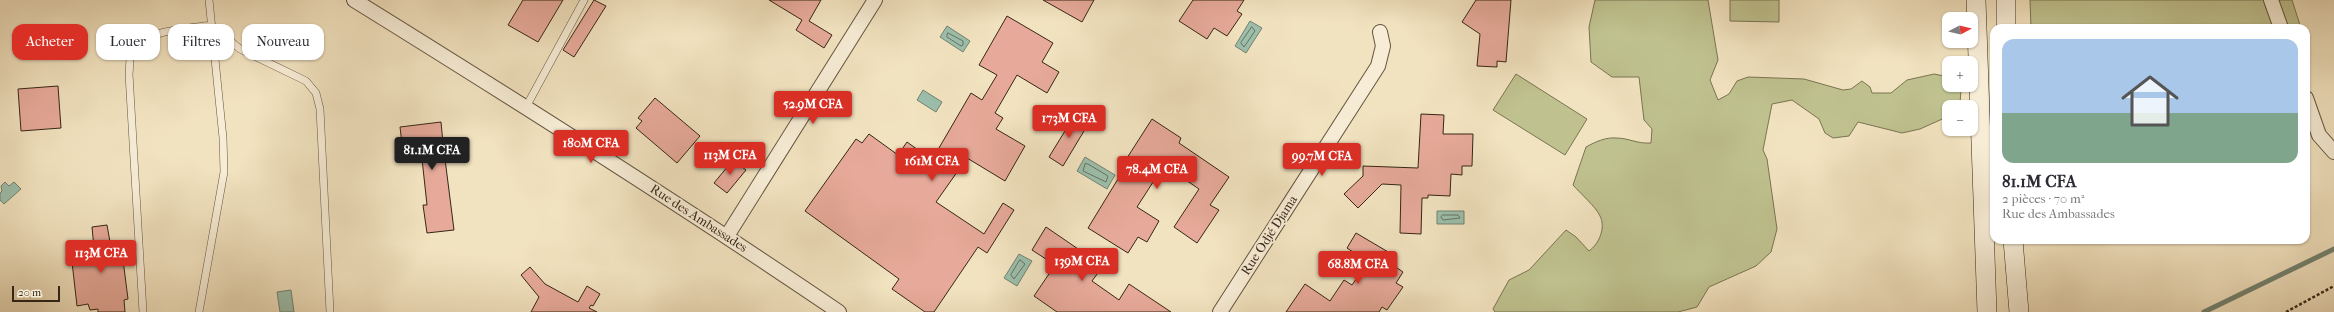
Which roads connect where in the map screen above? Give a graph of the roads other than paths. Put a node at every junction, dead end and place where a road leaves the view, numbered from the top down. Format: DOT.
graph roads {
  1 [pos="209,0"];
  2 [pos="354,0"];
  3 [pos="584,0"];
  4 [pos="875,0"];
  5 [pos="1976,0"];
  6 [pos="2006,0"];
  7 [pos="2271,0"];
  8 [pos="211,24"];
  9 [pos="2006,24"];
  10 [pos="2280,24"];
  11 [pos="168,31"];
  12 [pos="1380,32"];
  13 [pos="234,44"];
  14 [pos="215,60"];
  15 [pos="526,107"];
  16 [pos="2310,110"];
  17 [pos="2334,152"];
  18 [pos="727,236"];
  19 [pos="2013,244"];
  20 [pos="143,312"];
  21 [pos="199,312"];
  22 [pos="330,312"];
  23 [pos="839,312"];
  24 [pos="1220,312"];
  25 [pos="1987,312"];
  26 [pos="2018,312"];
  1 -- 8 [label="lane"];
  2 -- 15 [label="street, Rue des Ambassades"];
  3 -- 15 [label="lane"];
  4 -- 18 [label="street"];
  5 -- 25 [label="main road"];
  6 -- 9 [label="main road"];
  7 -- 10 [label="street"];
  11 -- 20 [label="lane"];
  12 -- 24 [label="street, Rue Odjé Djama"];
  13 -- 22 [label="lane"];
  14 -- 21 [label="lane"];
  15 -- 18 [label="street, Rue des Ambassades"];
  16 -- 17 [label="street"];
  18 -- 23 [label="street, Rue des Ambassades"];
  19 -- 26 [label="main road"];
}
